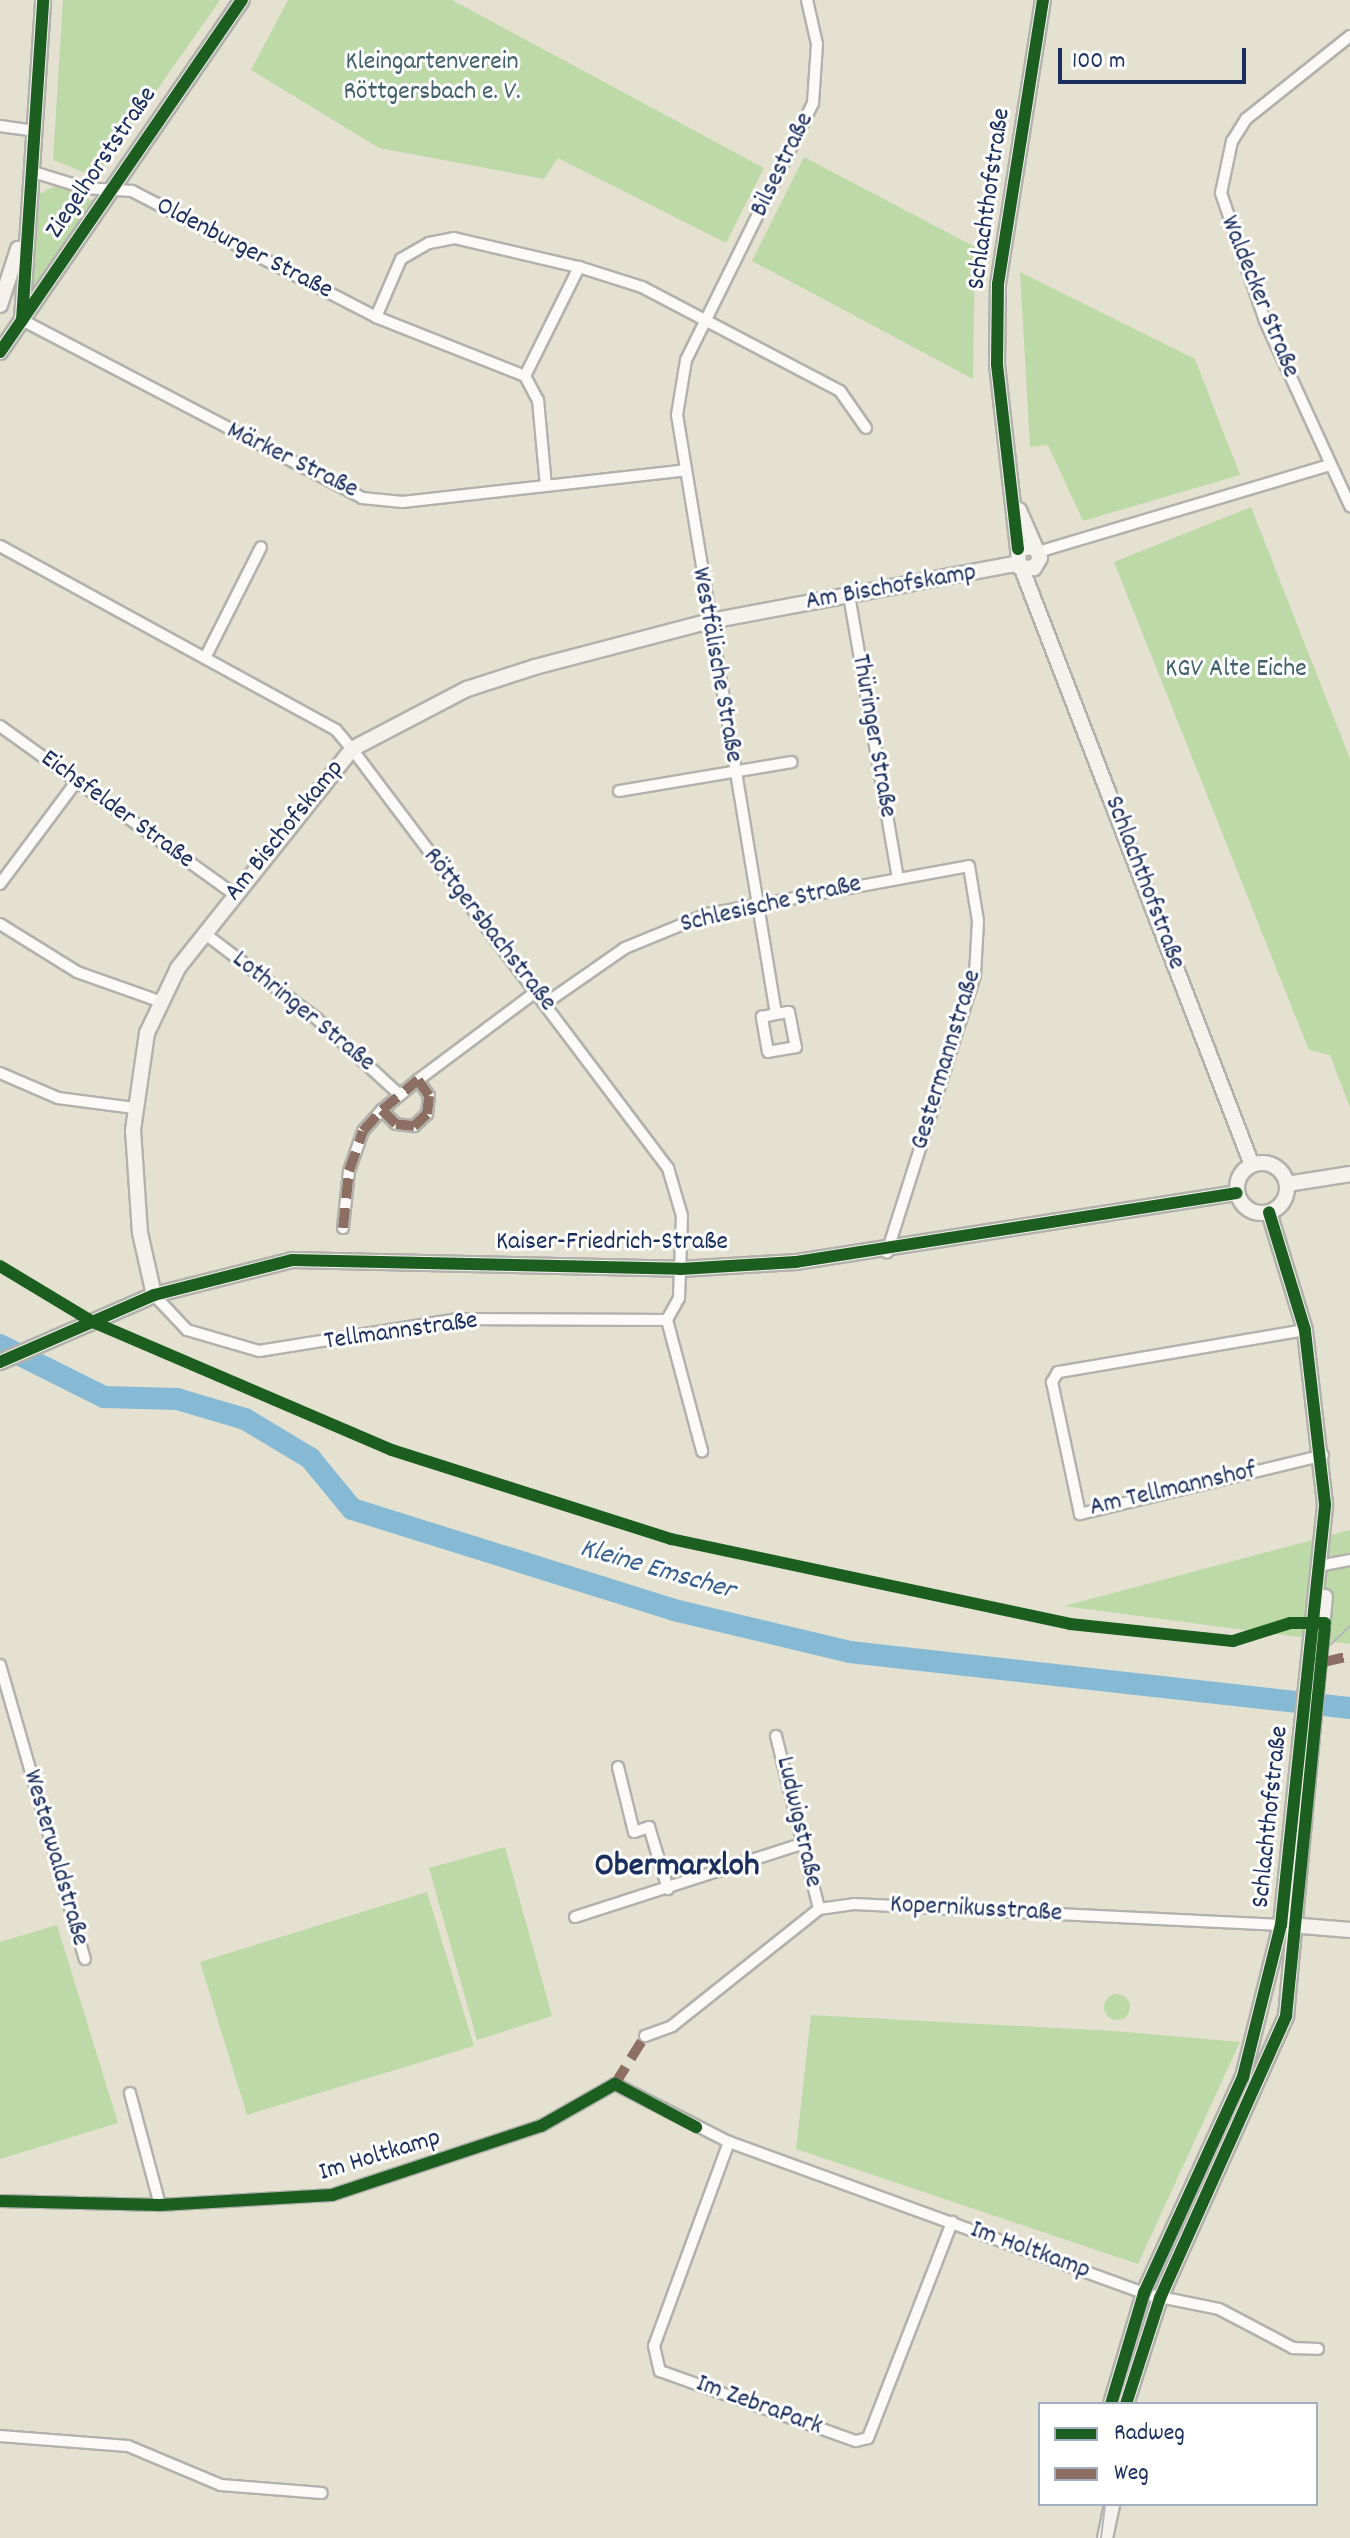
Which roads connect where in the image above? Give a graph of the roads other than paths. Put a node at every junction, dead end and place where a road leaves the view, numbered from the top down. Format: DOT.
graph roads {
  1 [pos="43,0"];
  2 [pos="242,0"];
  3 [pos="807,0"];
  4 [pos="1043,0"];
  5 [pos="1350,36"];
  6 [pos="0,126"];
  7 [pos="35,131"];
  8 [pos="30,171"];
  9 [pos="110,189"];
  10 [pos="23,233"];
  11 [pos="579,267"];
  12 [pos="0,304"];
  13 [pos="376,317"];
  14 [pos="705,319"];
  15 [pos="22,320"];
  16 [pos="0,352"];
  17 [pos="525,376"];
  18 [pos="866,428"];
  19 [pos="1329,465"];
  20 [pos="681,471"];
  21 [pos="546,486"];
  22 [pos="1012,491"];
  23 [pos="1350,506"];
  24 [pos="0,546"];
  25 [pos="261,547"];
  26 [pos="1037,554"];
  27 [pos="1019,561"];
  28 [pos="849,595"];
  29 [pos="1040,600"];
  30 [pos="710,621"];
  31 [pos="205,658"];
  32 [pos="0,726"];
  33 [pos="352,749"];
  34 [pos="792,762"];
  35 [pos="735,772"];
  36 [pos="76,782"];
  37 [pos="619,791"];
  38 [pos="969,866"];
  39 [pos="898,878"];
  40 [pos="0,884"];
  41 [pos="234,894"];
  42 [pos="757,904"];
  43 [pos="0,924"];
  44 [pos="204,933"];
  45 [pos="537,991"];
  46 [pos="159,1001"];
  47 [pos="546,1003"];
  48 [pos="776,1014"];
  49 [pos="0,1073"];
  50 [pos="418,1080"];
  51 [pos="399,1094"];
  52 [pos="134,1108"];
  53 [pos="382,1110"];
  54 [pos="1252,1165"];
  55 [pos="1350,1174"];
  56 [pos="1287,1184"];
  57 [pos="1237,1193"];
  58 [pos="1269,1212"];
  59 [pos="343,1228"];
  60 [pos="887,1252"];
  61 [pos="680,1269"];
  62 [pos="154,1295"];
  63 [pos="667,1320"];
  64 [pos="1305,1330"];
  65 [pos="0,1362"];
  66 [pos="702,1451"];
  67 [pos="1323,1455"];
  68 [pos="1350,1560"];
  69 [pos="1324,1565"];
  70 [pos="0,1665"];
  71 [pos="776,1736"];
  72 [pos="618,1767"];
  73 [pos="804,1843"];
  74 [pos="668,1889"];
  75 [pos="819,1909"];
  76 [pos="575,1917"];
  77 [pos="1289,1925"];
  78 [pos="1350,1930"];
  79 [pos="85,1959"];
  80 [pos="645,2036"];
  81 [pos="130,2093"];
  82 [pos="729,2142"];
  83 [pos="0,2201"];
  84 [pos="160,2205"];
  85 [pos="952,2222"];
  86 [pos="1151,2296"];
  87 [pos="1318,2349"];
  88 [pos="1112,2402"];
  89 [pos="1126,2402"];
  90 [pos="0,2436"];
  91 [pos="322,2493"];
  92 [pos="1101,2506"];
  93 [pos="1112,2506"];
  94 [pos="1105,2532"];
  1 -- 7 [label="street"];
  2 -- 9 [label="street, Ziegelhorststraße"];
  3 -- 14 [label="street, Bilsestraße"];
  4 -- 22 [label="street, Schlachthofstraße"];
  5 -- 19 [label="street, Waldecker Straße"];
  6 -- 7 [label="street"];
  7 -- 8 [label="street"];
  8 -- 9 [label="street, Ziegelhorststraße"];
  8 -- 10 [label="street"];
  9 -- 13 [label="street, Oldenburger Straße"];
  9 -- 15 [label="street, Ziegelhorststraße"];
  10 -- 12 [label="street"];
  10 -- 15 [label="street"];
  11 -- 13 [label="street"];
  11 -- 14 [label="street"];
  11 -- 17 [label="street"];
  13 -- 17 [label="street, Oldenburger Straße"];
  14 -- 18 [label="street"];
  14 -- 20 [label="street, Westfälische Straße"];
  15 -- 16 [label="street, Ziegelhorststraße"];
  15 -- 21 [label="street, Märker Straße"];
  17 -- 21 [label="street"];
  19 -- 23 [label="street, Waldecker Straße"];
  19 -- 26 [label="street"];
  20 -- 21 [label="street, Märker Straße"];
  20 -- 30 [label="street, Westfälische Straße"];
  22 -- 26 [label="street, Schlachthofstraße"];
  22 -- 27 [label="street, Schlachthofstraße"];
  24 -- 31 [label="street, Röttgersbachstraße"];
  25 -- 31 [label="street"];
  26 -- 27 [label="street"];
  26 -- 27 [label="street"];
  26 -- 29 [label="street, Schlachthofstraße"];
  27 -- 28 [label="street, Am Bischofskamp"];
  27 -- 29 [label="street, Schlachthofstraße"];
  28 -- 30 [label="street, Am Bischofskamp"];
  28 -- 39 [label="street, Thüringer Straße"];
  29 -- 54 [label="street, Schlachthofstraße"];
  30 -- 33 [label="street, Am Bischofskamp"];
  30 -- 35 [label="street, Westfälische Straße"];
  31 -- 33 [label="street, Röttgersbachstraße"];
  32 -- 36 [label="street, Eichsfelder Straße"];
  33 -- 41 [label="street, Am Bischofskamp"];
  33 -- 45 [label="street, Röttgersbachstraße"];
  34 -- 35 [label="street"];
  35 -- 37 [label="street"];
  35 -- 42 [label="street, Westfälische Straße"];
  36 -- 40 [label="street"];
  36 -- 41 [label="street, Eichsfelder Straße"];
  38 -- 39 [label="street, Schlesische Straße"];
  38 -- 60 [label="street, Gestermannstraße"];
  39 -- 42 [label="street, Schlesische Straße"];
  41 -- 44 [label="street, Am Bischofskamp"];
  42 -- 47 [label="street, Schlesische Straße"];
  42 -- 48 [label="street, Westfälische Straße"];
  43 -- 46 [label="street"];
  44 -- 46 [label="street, Am Bischofskamp"];
  44 -- 51 [label="street, Lothringer Straße"];
  45 -- 47 [label="street, Röttgersbachstraße"];
  45 -- 50 [label="street"];
  46 -- 52 [label="street, Am Bischofskamp"];
  47 -- 61 [label="street, Röttgersbachstraße"];
  48 -- 48 [label="street, Westfälische Straße"];
  49 -- 52 [label="street"];
  50 -- 51 [label="street"];
  50 -- 53 [label="street"];
  51 -- 53 [label="street"];
  52 -- 62 [label="street, Am Bischofskamp"];
  53 -- 59 [label="street"];
  54 -- 56 [label="street"];
  54 -- 57 [label="street"];
  55 -- 56 [label="street"];
  56 -- 58 [label="street"];
  57 -- 58 [label="street"];
  57 -- 60 [label="street, Kaiser-Friedrich-Straße"];
  58 -- 64 [label="street, Schlachthofstraße"];
  60 -- 61 [label="street, Kaiser-Friedrich-Straße"];
  61 -- 62 [label="street, Kaiser-Friedrich-Straße"];
  61 -- 63 [label="street"];
  62 -- 63 [label="street, Tellmannstraße"];
  62 -- 65 [label="street, Kaiser-Friedrich-Straße"];
  63 -- 66 [label="street"];
  64 -- 67 [label="street, Schlachthofstraße"];
  64 -- 67 [label="street, Am Tellmannshof"];
  67 -- 69 [label="street, Schlachthofstraße"];
  68 -- 69 [label="street"];
  69 -- 77 [label="street, Schlachthofstraße"];
  70 -- 79 [label="street, Westerwaldstraße"];
  71 -- 73 [label="street, Ludwigstraße"];
  72 -- 74 [label="street"];
  73 -- 74 [label="street"];
  73 -- 75 [label="street, Ludwigstraße"];
  74 -- 76 [label="street"];
  75 -- 77 [label="street, Kopernikusstraße"];
  75 -- 80 [label="street"];
  77 -- 78 [label="street, Kopernikusstraße"];
  77 -- 86 [label="street, Schlachthofstraße"];
  77 -- 86 [label="street, Schlachthofstraße"];
  81 -- 84 [label="street"];
  82 -- 84 [label="street, Im Holtkamp"];
  82 -- 85 [label="street, Im Holtkamp"];
  82 -- 85 [label="street, Im ZebraPark"];
  83 -- 84 [label="street, Im Holtkamp"];
  85 -- 86 [label="street, Im Holtkamp"];
  86 -- 87 [label="street"];
  86 -- 88 [label="street, Schlachthofstraße"];
  86 -- 89 [label="street, Schlachthofstraße"];
  90 -- 91 [label="street"];
  92 -- 94 [label="street"];
  93 -- 94 [label="street"];
}
